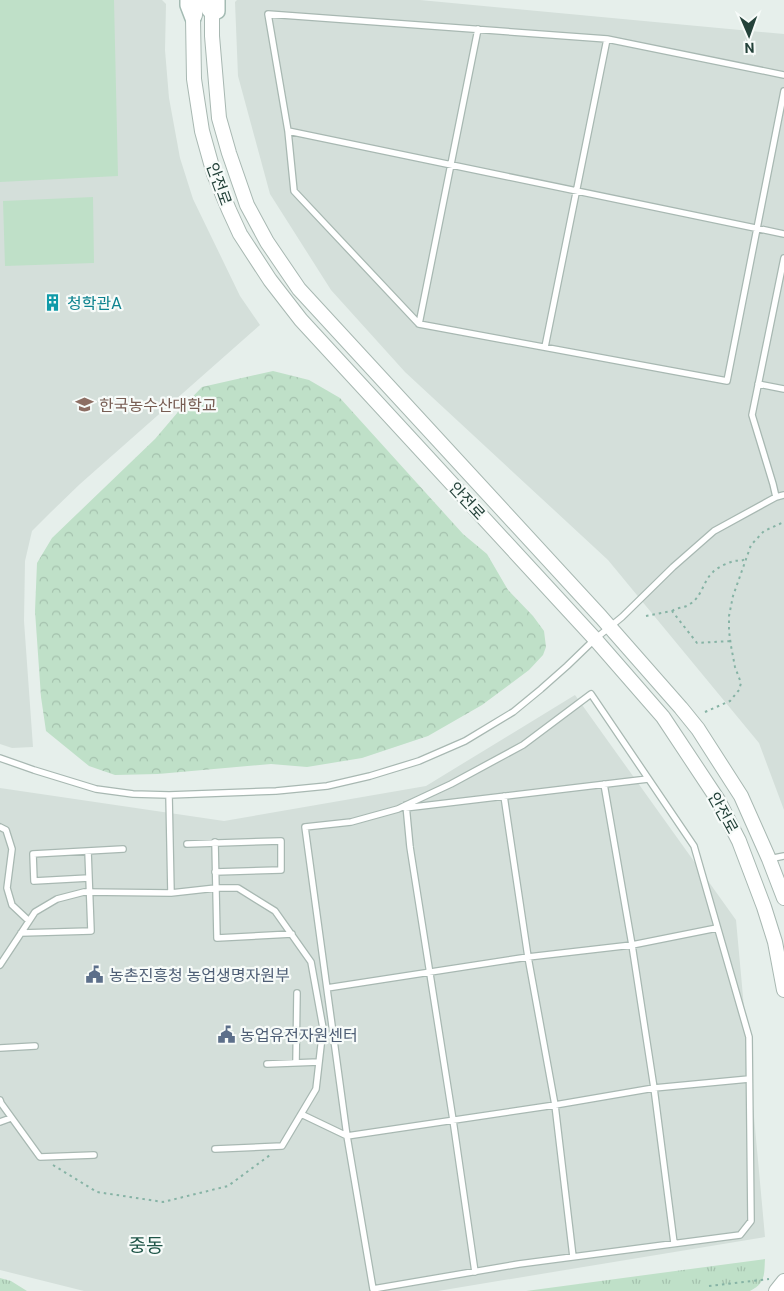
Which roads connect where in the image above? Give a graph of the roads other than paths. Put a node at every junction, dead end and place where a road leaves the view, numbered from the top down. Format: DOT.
graph roads {
  1 [pos="188,0"];
  2 [pos="196,0"];
  3 [pos="213,4"];
  4 [pos="193,18"];
  5 [pos="478,29"];
  6 [pos="607,39"];
  7 [pos="784,75"];
  8 [pos="784,91"];
  9 [pos="288,131"];
  10 [pos="451,165"];
  11 [pos="576,191"];
  12 [pos="756,229"];
  13 [pos="784,234"];
  14 [pos="784,258"];
  15 [pos="782,273"];
  16 [pos="419,324"];
  17 [pos="545,347"];
  18 [pos="758,384"];
  19 [pos="784,389"];
  20 [pos="784,495"];
  21 [pos="776,497"];
  22 [pos="610,626"];
  23 [pos="595,639"];
  24 [pos="0,758"];
  25 [pos="648,779"];
  26 [pos="604,784"];
  27 [pos="169,795"];
  28 [pos="504,796"];
  29 [pos="407,806"];
  30 [pos="0,827"];
  31 [pos="215,842"];
  32 [pos="187,844"];
  33 [pos="123,849"];
  34 [pos="88,851"];
  35 [pos="784,856"];
  36 [pos="769,859"];
  37 [pos="216,872"];
  38 [pos="89,878"];
  39 [pos="216,888"];
  40 [pos="90,891"];
  41 [pos="171,893"];
  42 [pos="784,898"];
  43 [pos="29,921"];
  44 [pos="717,928"];
  45 [pos="21,933"];
  46 [pos="292,934"];
  47 [pos="632,945"];
  48 [pos="528,958"];
  49 [pos="0,965"];
  50 [pos="429,973"];
  51 [pos="327,988"];
  52 [pos="784,990"];
  53 [pos="297,993"];
  54 [pos="35,1046"];
  55 [pos="0,1048"];
  56 [pos="320,1062"];
  57 [pos="296,1063"];
  58 [pos="267,1064"];
  59 [pos="749,1079"];
  60 [pos="654,1088"];
  61 [pos="0,1100"];
  62 [pos="555,1105"];
  63 [pos="301,1114"];
  64 [pos="11,1118"];
  65 [pos="453,1120"];
  66 [pos="0,1122"];
  67 [pos="347,1136"];
  68 [pos="215,1149"];
  69 [pos="94,1155"];
  70 [pos="674,1243"];
  71 [pos="573,1257"];
  72 [pos="475,1272"];
  1 -- 4 [label="main road"];
  2 -- 4 [label="street, 안전로"];
  3 -- 22 [label="street, 안전로"];
  4 -- 23 [label="street, 안전로"];
  5 -- 6 [label="lane"];
  5 -- 9 [label="lane"];
  5 -- 10 [label="lane"];
  6 -- 7 [label="lane"];
  6 -- 11 [label="lane"];
  8 -- 12 [label="lane"];
  9 -- 10 [label="lane"];
  9 -- 16 [label="lane"];
  10 -- 11 [label="lane"];
  10 -- 16 [label="lane"];
  11 -- 12 [label="lane"];
  11 -- 17 [label="lane"];
  12 -- 13 [label="lane"];
  12 -- 17 [label="lane"];
  14 -- 15 [label="lane"];
  15 -- 18 [label="lane"];
  16 -- 17 [label="lane"];
  18 -- 19 [label="lane"];
  18 -- 21 [label="lane"];
  20 -- 21 [label="lane"];
  21 -- 22 [label="lane"];
  22 -- 23 [label="lane"];
  22 -- 36 [label="street, 안전로"];
  23 -- 27 [label="lane"];
  23 -- 52 [label="street, 안전로"];
  24 -- 27 [label="lane"];
  25 -- 26 [label="lane"];
  25 -- 29 [label="lane"];
  25 -- 44 [label="lane"];
  26 -- 28 [label="lane"];
  26 -- 47 [label="lane"];
  27 -- 41 [label="lane"];
  28 -- 29 [label="lane"];
  28 -- 48 [label="lane"];
  29 -- 50 [label="lane"];
  29 -- 51 [label="lane"];
  30 -- 43 [label="lane"];
  31 -- 32 [label="lane"];
  31 -- 37 [label="lane"];
  31 -- 37 [label="lane"];
  33 -- 34 [label="lane"];
  34 -- 38 [label="lane"];
  34 -- 38 [label="lane"];
  35 -- 36 [label="lane"];
  36 -- 42 [label="street, 안전로"];
  37 -- 39 [label="lane"];
  38 -- 40 [label="lane"];
  39 -- 41 [label="lane"];
  39 -- 46 [label="lane"];
  39 -- 46 [label="lane"];
  40 -- 41 [label="lane"];
  40 -- 43 [label="lane"];
  40 -- 45 [label="lane"];
  43 -- 45 [label="lane"];
  44 -- 47 [label="lane"];
  44 -- 59 [label="lane"];
  45 -- 49 [label="lane"];
  46 -- 56 [label="lane"];
  47 -- 48 [label="lane"];
  47 -- 60 [label="lane"];
  48 -- 50 [label="lane"];
  48 -- 62 [label="lane"];
  50 -- 51 [label="lane"];
  50 -- 65 [label="lane"];
  51 -- 67 [label="lane"];
  53 -- 57 [label="lane"];
  54 -- 55 [label="lane"];
  56 -- 57 [label="lane"];
  56 -- 63 [label="lane"];
  57 -- 58 [label="lane"];
  59 -- 60 [label="lane"];
  59 -- 70 [label="lane"];
  60 -- 62 [label="lane"];
  60 -- 70 [label="lane"];
  61 -- 64 [label="lane"];
  62 -- 65 [label="lane"];
  62 -- 71 [label="lane"];
  63 -- 67 [label="lane"];
  63 -- 68 [label="lane"];
  64 -- 66 [label="lane"];
  64 -- 69 [label="lane"];
  65 -- 67 [label="lane"];
  65 -- 72 [label="lane"];
  67 -- 72 [label="lane"];
  70 -- 71 [label="lane"];
  71 -- 72 [label="lane"];
}
